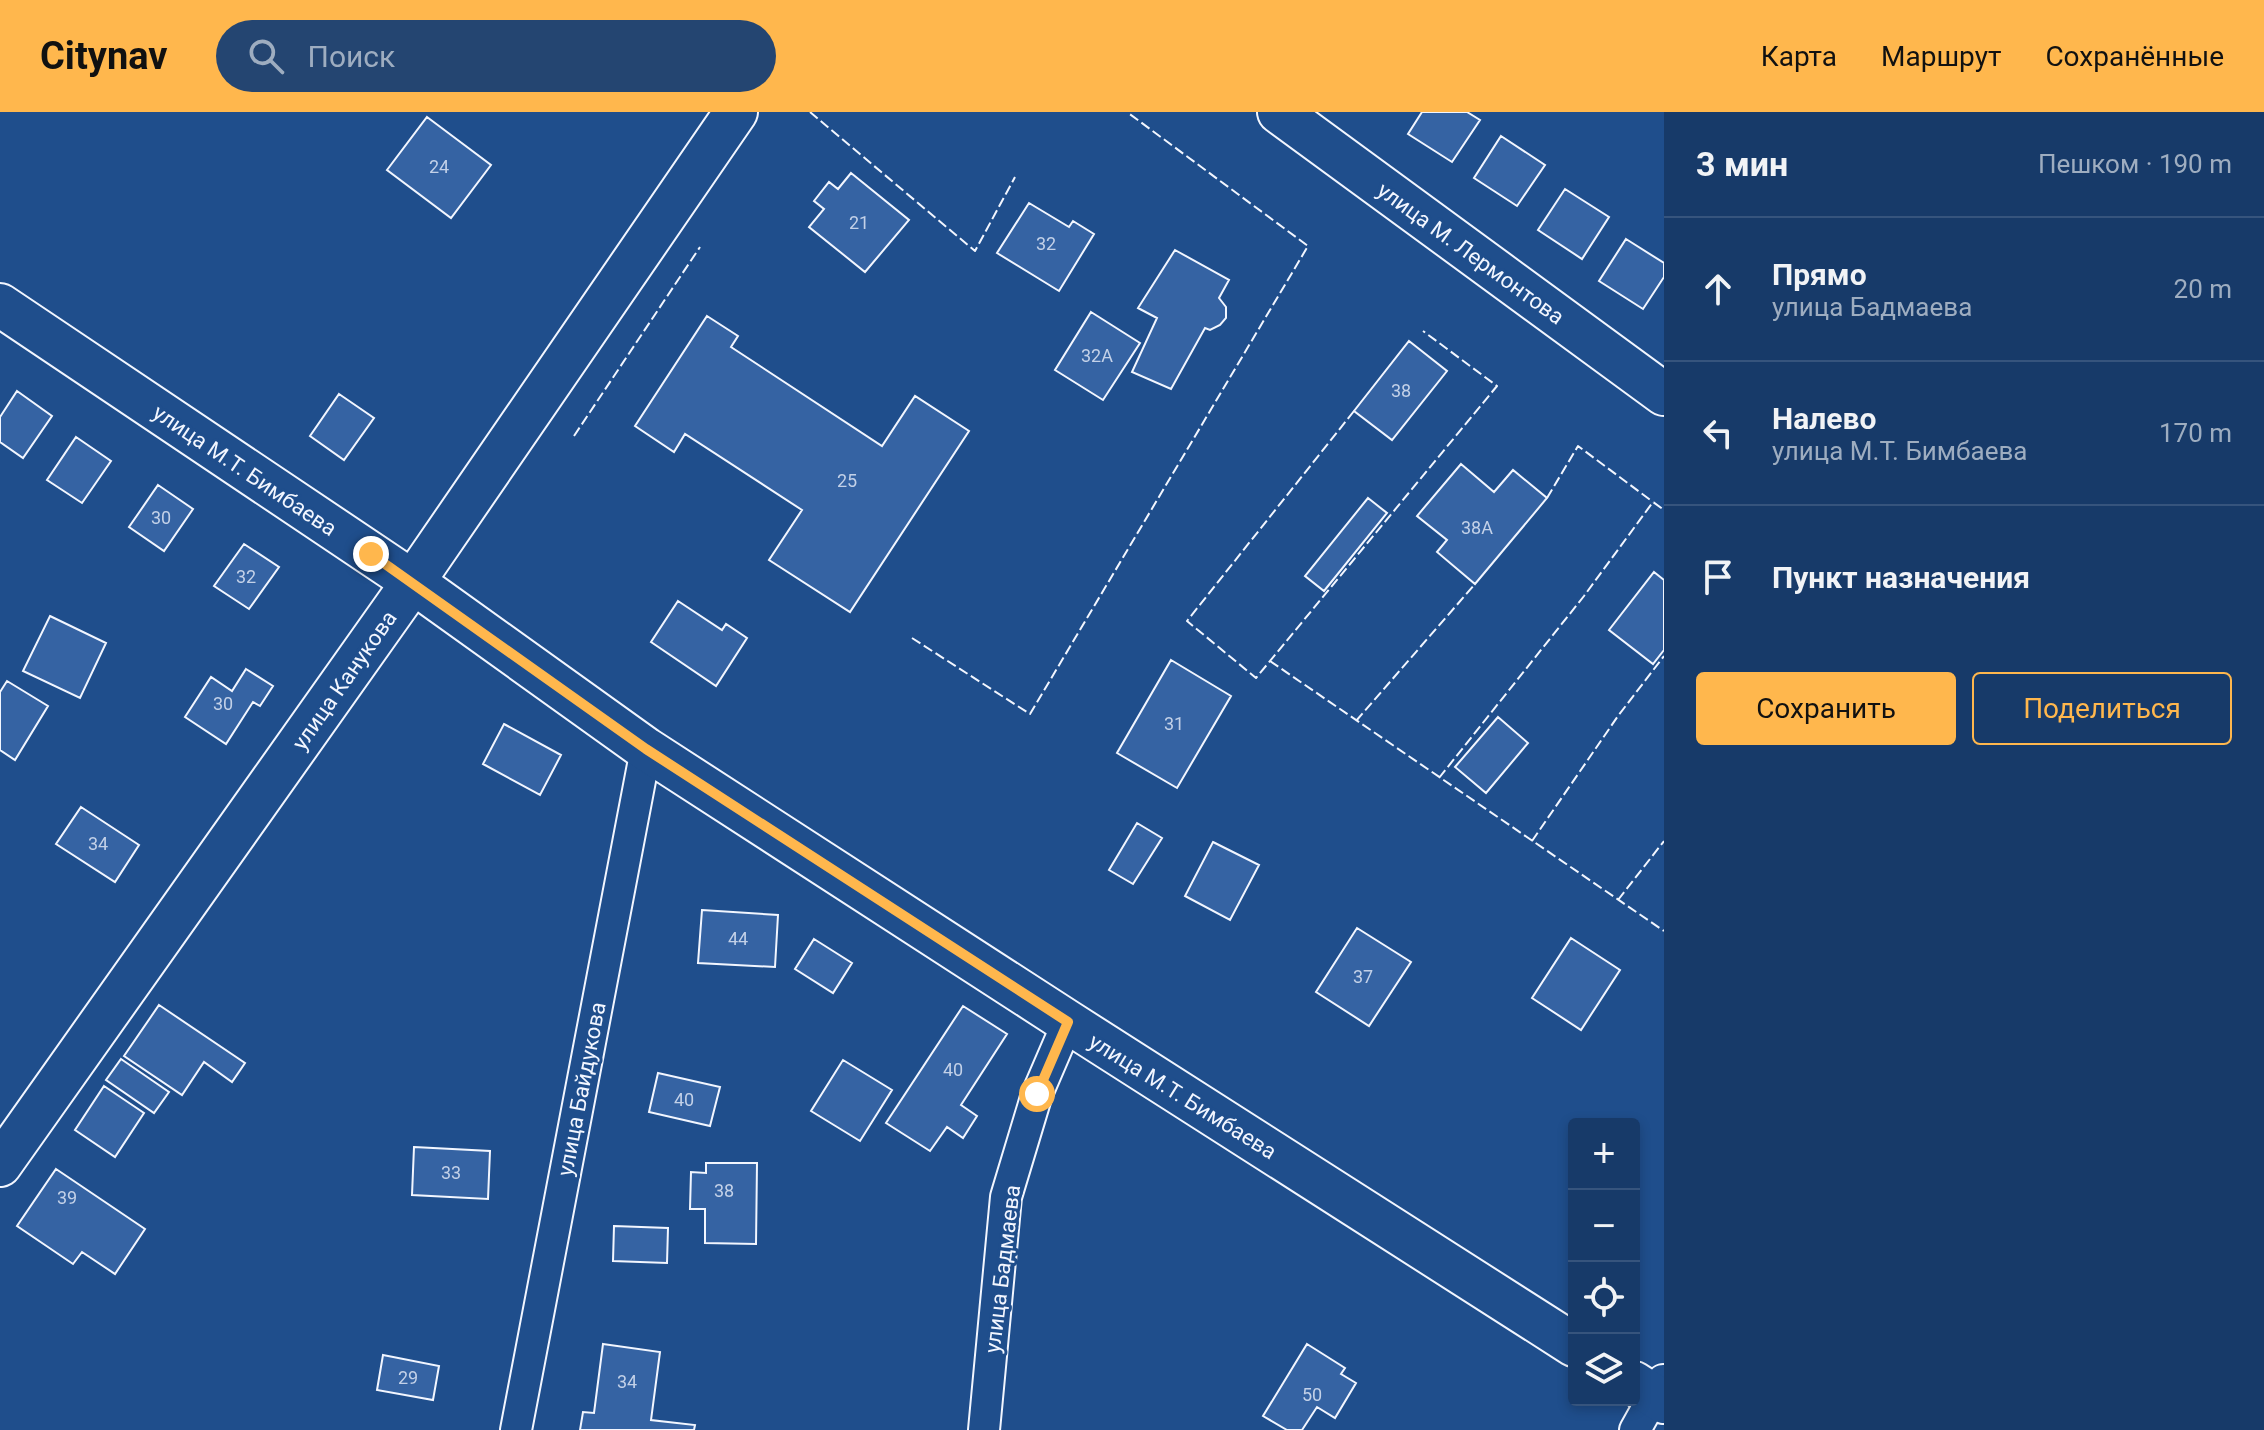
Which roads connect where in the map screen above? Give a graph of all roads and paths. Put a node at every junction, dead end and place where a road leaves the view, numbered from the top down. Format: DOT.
graph roads {
  1 [pos="736,112"];
  2 [pos="1279,112"];
  3 [pos="0,305"];
  4 [pos="1664,394"];
  5 [pos="413,582"];
  6 [pos="646,749"];
  7 [pos="1068,1022"];
  8 [pos="0,1165"];
  9 [pos="1568,1341"];
  10 [pos="516,1430"];
  11 [pos="984,1430"];
  1 -- 5 [label="main road, улица Канукова"];
  2 -- 4 [label="main road, улица М. Лермонтова"];
  3 -- 5 [label="main road, улица М.Т. Бимбаева"];
  5 -- 6 [label="main road, улица М.Т. Бимбаева"];
  5 -- 8 [label="main road, улица Канукова"];
  6 -- 7 [label="main road, улица М.Т. Бимбаева"];
  6 -- 10 [label="street, улица Байдукова"];
  7 -- 9 [label="main road, улица М.Т. Бимбаева"];
  7 -- 11 [label="street, улица Бадмаева"];
}
